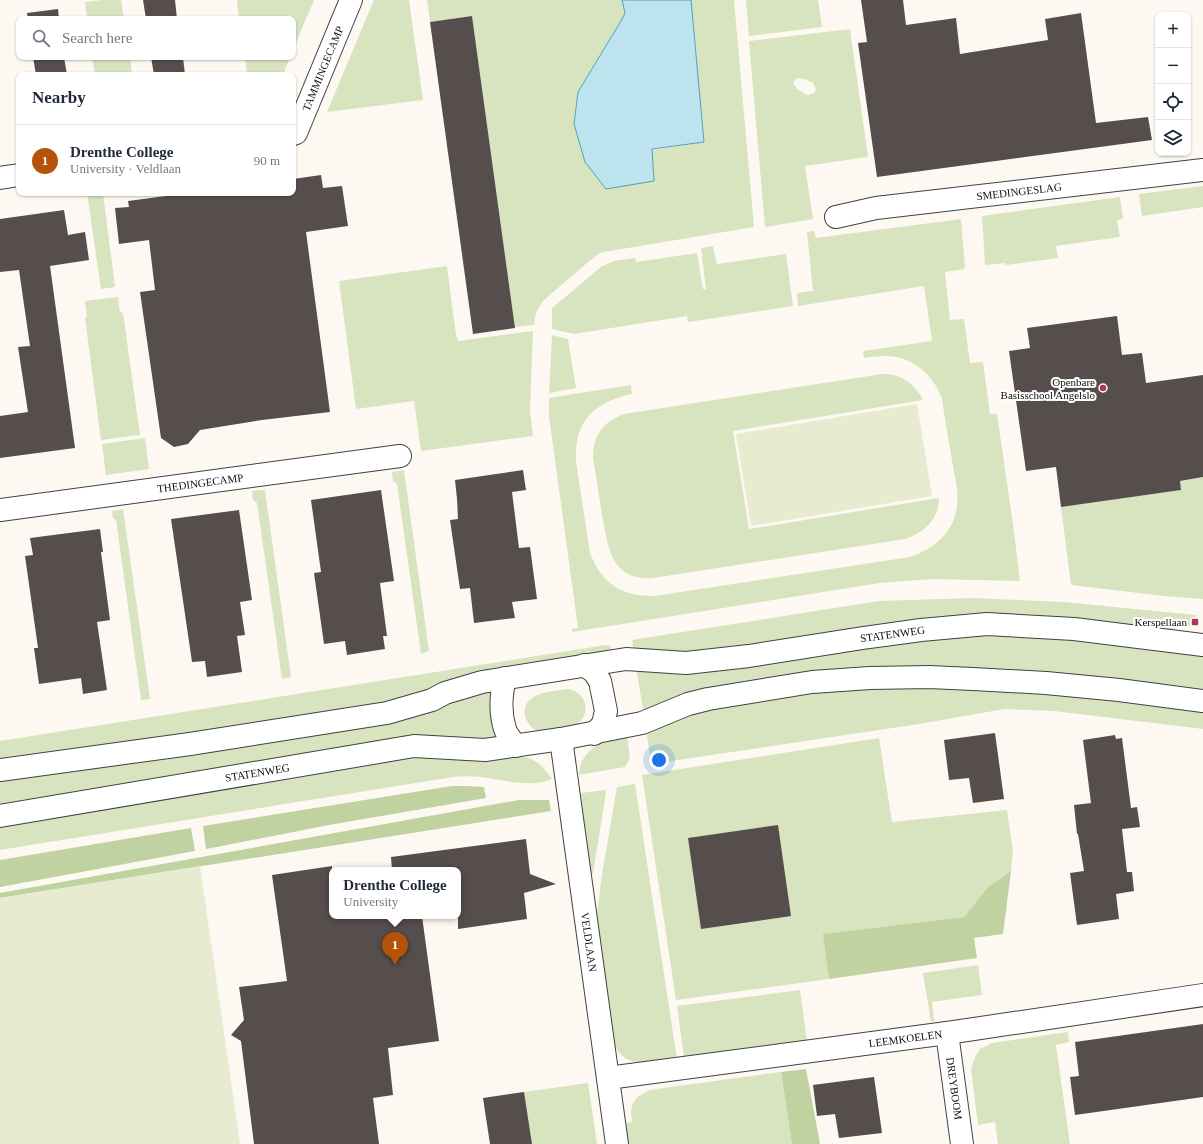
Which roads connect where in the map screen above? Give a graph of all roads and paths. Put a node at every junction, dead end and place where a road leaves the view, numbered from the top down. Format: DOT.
graph roads {
  1 [pos="351,0"];
  2 [pos="296,133"];
  3 [pos="1203,170"];
  4 [pos="16,176"];
  5 [pos="0,178"];
  6 [pos="836,217"];
  7 [pos="400,456"];
  8 [pos="0,510"];
  9 [pos="1203,646"];
  10 [pos="584,665"];
  11 [pos="505,678"];
  12 [pos="1203,701"];
  13 [pos="594,734"];
  14 [pos="561,740"];
  15 [pos="516,746"];
  16 [pos="0,770"];
  17 [pos="0,816"];
  18 [pos="1203,995"];
  19 [pos="947,1033"];
  20 [pos="608,1078"];
  21 [pos="617,1144"];
  22 [pos="962,1144"];
  1 -- 2 [label="street, TAMMINGECAMP"];
  3 -- 6 [label="street, SMEDINGESLAG"];
  4 -- 5 [label="street"];
  7 -- 8 [label="street, THEDINGECAMP"];
  9 -- 10 [label="street, STATENWEG"];
  10 -- 11 [label="street, STATENWEG"];
  10 -- 13 [label="street"];
  11 -- 15 [label="street"];
  11 -- 16 [label="street, STATENWEG"];
  12 -- 13 [label="street, STATENWEG"];
  13 -- 14 [label="street, STATENWEG"];
  14 -- 15 [label="street, STATENWEG"];
  14 -- 20 [label="street, VELDLAAN"];
  15 -- 17 [label="street, STATENWEG"];
  18 -- 19 [label="street, LEEMKOELEN"];
  19 -- 20 [label="street, LEEMKOELEN"];
  19 -- 22 [label="street, DREYBOOM"];
  20 -- 21 [label="street, VELDLAAN"];
}
